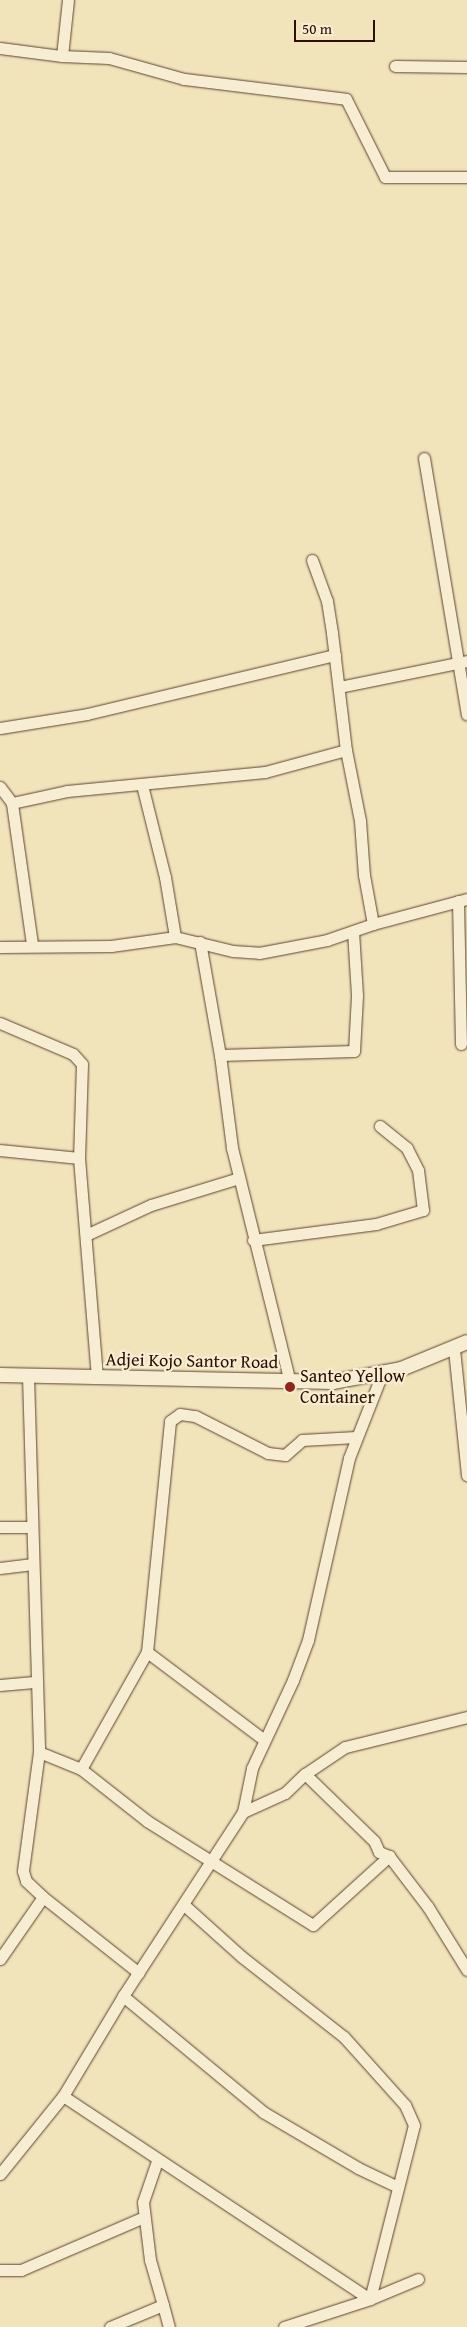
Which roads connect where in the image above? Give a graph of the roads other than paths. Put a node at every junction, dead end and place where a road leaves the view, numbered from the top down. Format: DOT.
graph roads {
  1 [pos="68,0"];
  2 [pos="0,48"];
  3 [pos="62,56"];
  4 [pos="395,66"];
  5 [pos="467,67"];
  6 [pos="467,177"];
  7 [pos="424,458"];
  8 [pos="312,560"];
  9 [pos="335,655"];
  10 [pos="462,662"];
  11 [pos="339,687"];
  12 [pos="467,714"];
  13 [pos="0,728"];
  14 [pos="346,750"];
  15 [pos="142,785"];
  16 [pos="0,787"];
  17 [pos="12,803"];
  18 [pos="462,900"];
  19 [pos="373,924"];
  20 [pos="353,930"];
  21 [pos="175,937"];
  22 [pos="200,942"];
  23 [pos="32,944"];
  24 [pos="0,947"];
  25 [pos="0,1023"];
  26 [pos="461,1044"];
  27 [pos="220,1055"];
  28 [pos="380,1126"];
  29 [pos="0,1150"];
  30 [pos="79,1158"];
  31 [pos="239,1178"];
  32 [pos="86,1234"];
  33 [pos="253,1240"];
  34 [pos="467,1342"];
  35 [pos="454,1349"];
  36 [pos="382,1374"];
  37 [pos="0,1375"];
  38 [pos="28,1376"];
  39 [pos="97,1377"];
  40 [pos="290,1382"];
  41 [pos="356,1437"];
  42 [pos="467,1475"];
  43 [pos="0,1527"];
  44 [pos="32,1527"];
  45 [pos="33,1564"];
  46 [pos="0,1568"];
  47 [pos="147,1652"];
  48 [pos="38,1682"];
  49 [pos="0,1685"];
  50 [pos="467,1718"];
  51 [pos="264,1740"];
  52 [pos="39,1752"];
  53 [pos="81,1769"];
  54 [pos="305,1774"];
  55 [pos="243,1812"];
  56 [pos="389,1856"];
  57 [pos="213,1860"];
  58 [pos="42,1896"];
  59 [pos="184,1905"];
  60 [pos="0,1959"];
  61 [pos="467,1970"];
  62 [pos="140,1973"];
  63 [pos="122,1996"];
  64 [pos="62,2096"];
  65 [pos="157,2161"];
  66 [pos="0,2174"];
  67 [pos="398,2187"];
  68 [pos="144,2217"];
  69 [pos="0,2270"];
  70 [pos="418,2279"];
  71 [pos="370,2299"];
  72 [pos="163,2306"];
  73 [pos="110,2327"];
  74 [pos="169,2327"];
  75 [pos="284,2327"];
  1 -- 3 [label="street"];
  2 -- 3 [label="street"];
  3 -- 6 [label="street"];
  4 -- 5 [label="street"];
  7 -- 10 [label="street"];
  8 -- 9 [label="street"];
  9 -- 11 [label="street"];
  9 -- 13 [label="street"];
  10 -- 11 [label="street"];
  10 -- 12 [label="street"];
  11 -- 14 [label="street"];
  14 -- 15 [label="street"];
  14 -- 19 [label="street"];
  15 -- 17 [label="street"];
  15 -- 21 [label="street"];
  16 -- 17 [label="street"];
  17 -- 23 [label="street"];
  18 -- 19 [label="street"];
  18 -- 26 [label="street"];
  19 -- 20 [label="street"];
  20 -- 22 [label="street"];
  20 -- 27 [label="street"];
  21 -- 22 [label="street"];
  21 -- 23 [label="street"];
  22 -- 27 [label="street"];
  23 -- 24 [label="street"];
  25 -- 30 [label="street"];
  27 -- 31 [label="street"];
  28 -- 33 [label="street"];
  29 -- 30 [label="street"];
  30 -- 32 [label="street"];
  31 -- 32 [label="street"];
  31 -- 33 [label="street"];
  32 -- 39 [label="street"];
  33 -- 40 [label="street"];
  34 -- 35 [label="street, Adjei Kojo Santor Road"];
  35 -- 36 [label="street, Adjei Kojo Santor Road"];
  35 -- 42 [label="street"];
  36 -- 40 [label="street, Adjei Kojo Santor Road"];
  36 -- 41 [label="street"];
  37 -- 38 [label="street, Adjei Kojo Santor Road"];
  38 -- 39 [label="street, Adjei Kojo Santor Road"];
  38 -- 44 [label="street"];
  39 -- 40 [label="street, Adjei Kojo Santor Road"];
  41 -- 47 [label="street"];
  41 -- 51 [label="street"];
  43 -- 44 [label="street"];
  44 -- 45 [label="street"];
  45 -- 46 [label="street"];
  45 -- 48 [label="street"];
  47 -- 51 [label="street"];
  47 -- 53 [label="street"];
  48 -- 49 [label="street"];
  48 -- 52 [label="street"];
  50 -- 54 [label="street"];
  51 -- 55 [label="street"];
  52 -- 53 [label="street"];
  52 -- 58 [label="street"];
  53 -- 57 [label="street"];
  54 -- 55 [label="street"];
  54 -- 56 [label="street"];
  55 -- 57 [label="street"];
  56 -- 57 [label="street"];
  56 -- 61 [label="street"];
  57 -- 59 [label="street"];
  58 -- 60 [label="street"];
  58 -- 62 [label="street"];
  59 -- 62 [label="street"];
  59 -- 67 [label="street"];
  62 -- 63 [label="street"];
  63 -- 64 [label="street"];
  63 -- 67 [label="street"];
  64 -- 65 [label="street"];
  64 -- 66 [label="street"];
  65 -- 68 [label="street"];
  65 -- 71 [label="street"];
  67 -- 71 [label="street"];
  68 -- 69 [label="street"];
  68 -- 72 [label="street"];
  70 -- 71 [label="street"];
  71 -- 75 [label="street"];
  72 -- 73 [label="street"];
  72 -- 74 [label="street"];
}
